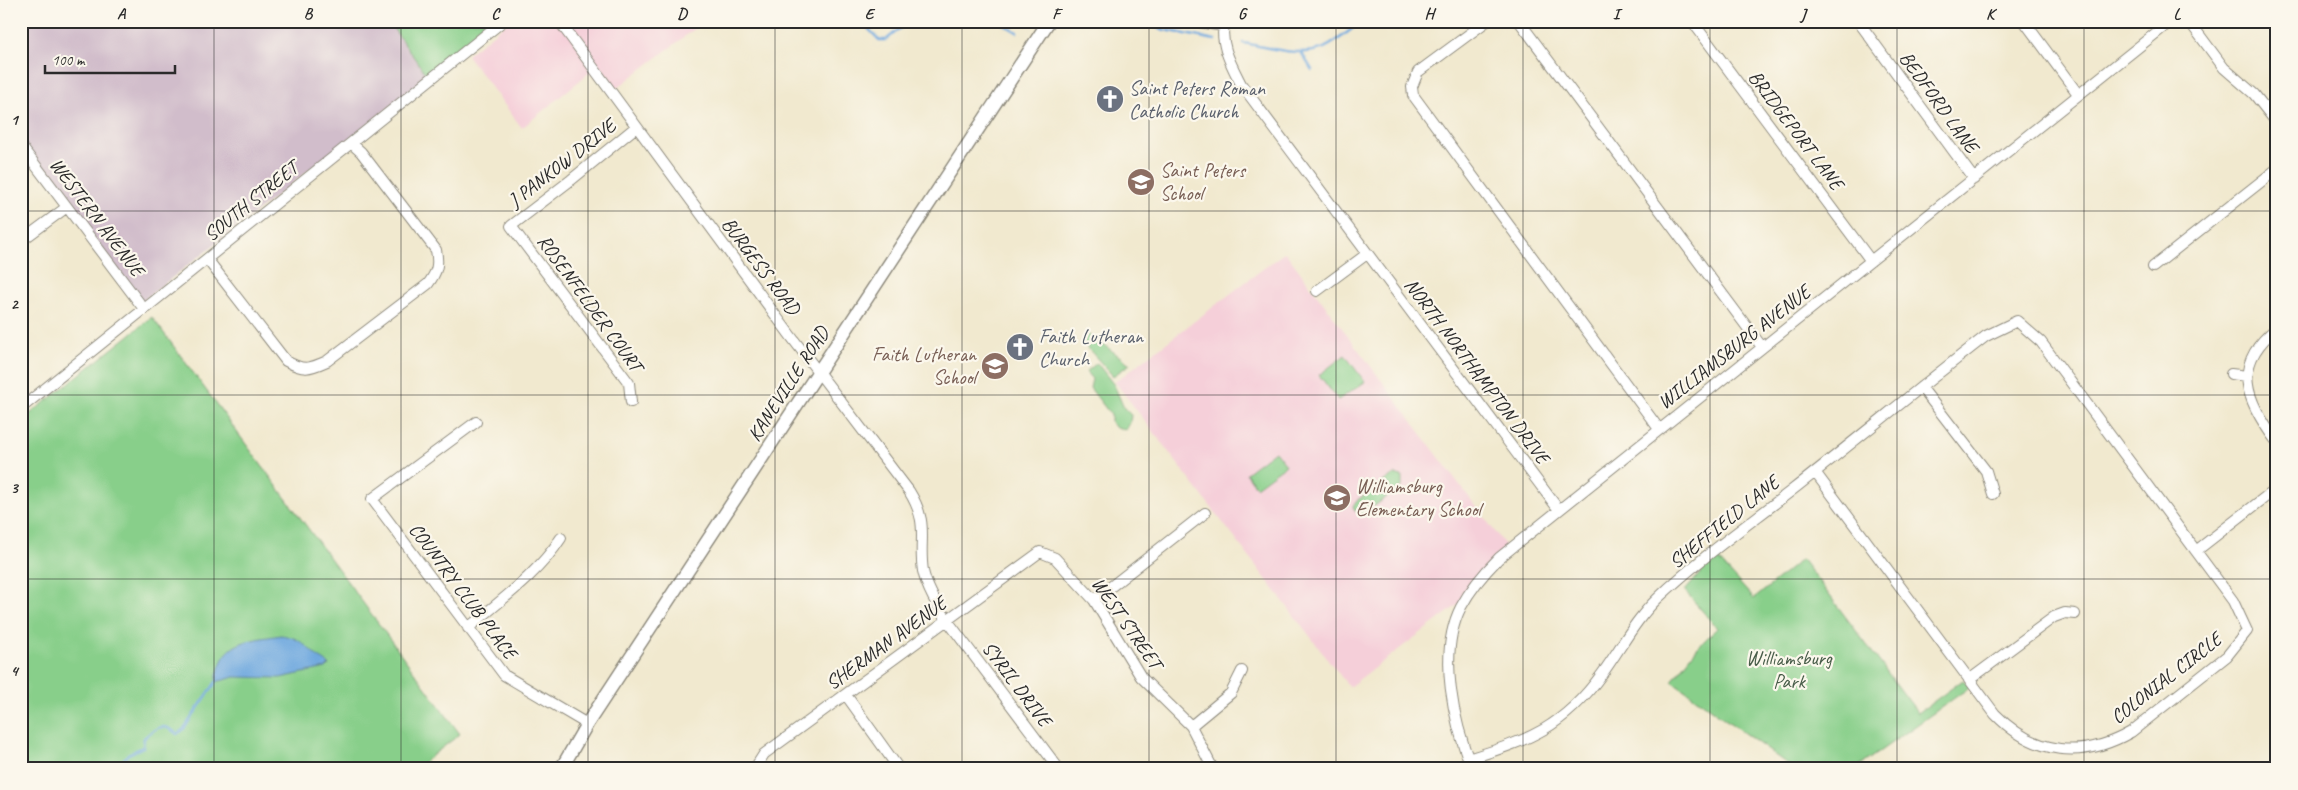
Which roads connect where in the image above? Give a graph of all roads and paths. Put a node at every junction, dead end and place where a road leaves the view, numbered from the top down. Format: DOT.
graph roads {
  1 [pos="503,21"];
  2 [pos="559,21"];
  3 [pos="1049,21"];
  4 [pos="1192,21"];
  5 [pos="1487,21"];
  6 [pos="1692,21"];
  7 [pos="1858,21"];
  8 [pos="2024,21"];
  9 [pos="2171,21"];
  10 [pos="2189,21"];
  11 [pos="1521,23"];
  12 [pos="1224,24"];
  13 [pos="2078,94"];
  14 [pos="2277,123"];
  15 [pos="636,127"];
  16 [pos="352,143"];
  17 [pos="21,146"];
  18 [pos="2277,169"];
  19 [pos="1974,179"];
  20 [pos="66,207"];
  21 [pos="512,227"];
  22 [pos="21,240"];
  23 [pos="1367,254"];
  24 [pos="207,259"];
  25 [pos="1871,261"];
  26 [pos="2153,267"];
  27 [pos="1318,291"];
  28 [pos="144,309"];
  29 [pos="2017,321"];
  30 [pos="2277,328"];
  31 [pos="1762,348"];
  32 [pos="818,373"];
  33 [pos="2231,374"];
  34 [pos="2247,376"];
  35 [pos="1921,387"];
  36 [pos="631,402"];
  37 [pos="21,408"];
  38 [pos="476,422"];
  39 [pos="1659,429"];
  40 [pos="2277,442"];
  41 [pos="1815,472"];
  42 [pos="2277,488"];
  43 [pos="1993,494"];
  44 [pos="1559,510"];
  45 [pos="1205,513"];
  46 [pos="562,538"];
  47 [pos="2196,551"];
  48 [pos="1040,552"];
  49 [pos="1094,600"];
  50 [pos="2076,614"];
  51 [pos="947,620"];
  52 [pos="468,628"];
  53 [pos="1242,671"];
  54 [pos="1969,680"];
  55 [pos="846,695"];
  56 [pos="586,724"];
  57 [pos="1191,726"];
  58 [pos="1470,764"];
  59 [pos="757,767"];
  60 [pos="561,769"];
  61 [pos="899,769"];
  62 [pos="1059,769"];
  63 [pos="1213,769"];
  1 -- 16 [label="street, SOUTH STREET"];
  2 -- 15 [label="street, BURGESS ROAD"];
  3 -- 32 [label="main road, KANEVILLE ROAD"];
  4 -- 12 [label="street"];
  5 -- 39 [label="street"];
  6 -- 25 [label="street, BRIDGEPORT LANE"];
  7 -- 19 [label="street, BEDFORD LANE"];
  8 -- 13 [label="street"];
  9 -- 13 [label="street, WILLIAMSBURG AVENUE"];
  10 -- 14 [label="street"];
  11 -- 31 [label="street"];
  12 -- 23 [label="street, NORTH NORTHAMPTON DRIVE"];
  13 -- 19 [label="street, WILLIAMSBURG AVENUE"];
  15 -- 21 [label="street, J PANKOW DRIVE"];
  15 -- 32 [label="street, BURGESS ROAD"];
  16 -- 24 [label="street, SOUTH STREET"];
  16 -- 24 [label="street"];
  17 -- 20 [label="street, WESTERN AVENUE"];
  18 -- 26 [label="street"];
  19 -- 25 [label="street, WILLIAMSBURG AVENUE"];
  20 -- 22 [label="street"];
  20 -- 28 [label="street, WESTERN AVENUE"];
  21 -- 36 [label="street, ROSENFELDER COURT"];
  23 -- 27 [label="street"];
  23 -- 44 [label="street, NORTH NORTHAMPTON DRIVE"];
  24 -- 28 [label="street, SOUTH STREET"];
  25 -- 31 [label="street, WILLIAMSBURG AVENUE"];
  28 -- 37 [label="street, SOUTH STREET"];
  29 -- 35 [label="street, SHEFFIELD LANE"];
  29 -- 47 [label="street, COLONIAL CIRCLE"];
  30 -- 34 [label="street"];
  31 -- 39 [label="street, WILLIAMSBURG AVENUE"];
  32 -- 51 [label="street, BURGESS ROAD"];
  32 -- 56 [label="main road, KANEVILLE ROAD"];
  33 -- 34 [label="street"];
  34 -- 40 [label="street"];
  35 -- 41 [label="street, SHEFFIELD LANE"];
  35 -- 43 [label="street"];
  38 -- 52 [label="street, COUNTRY CLUB PLACE"];
  39 -- 44 [label="street, WILLIAMSBURG AVENUE"];
  41 -- 54 [label="street, COLONIAL CIRCLE"];
  41 -- 58 [label="street, SHEFFIELD LANE"];
  42 -- 47 [label="street"];
  44 -- 58 [label="street, WILLIAMSBURG AVENUE"];
  45 -- 49 [label="street"];
  46 -- 52 [label="street"];
  47 -- 54 [label="street, COLONIAL CIRCLE"];
  48 -- 49 [label="street, WEST STREET"];
  48 -- 51 [label="street, SHERMAN AVENUE"];
  49 -- 57 [label="street, WEST STREET"];
  50 -- 54 [label="street"];
  51 -- 55 [label="street, SHERMAN AVENUE"];
  51 -- 62 [label="street, SYRIL DRIVE"];
  52 -- 56 [label="street, COUNTRY CLUB PLACE"];
  53 -- 57 [label="street"];
  55 -- 59 [label="street, SHERMAN AVENUE"];
  55 -- 61 [label="street"];
  56 -- 60 [label="main road, KANEVILLE ROAD"];
  57 -- 63 [label="street, WEST STREET"];
}
